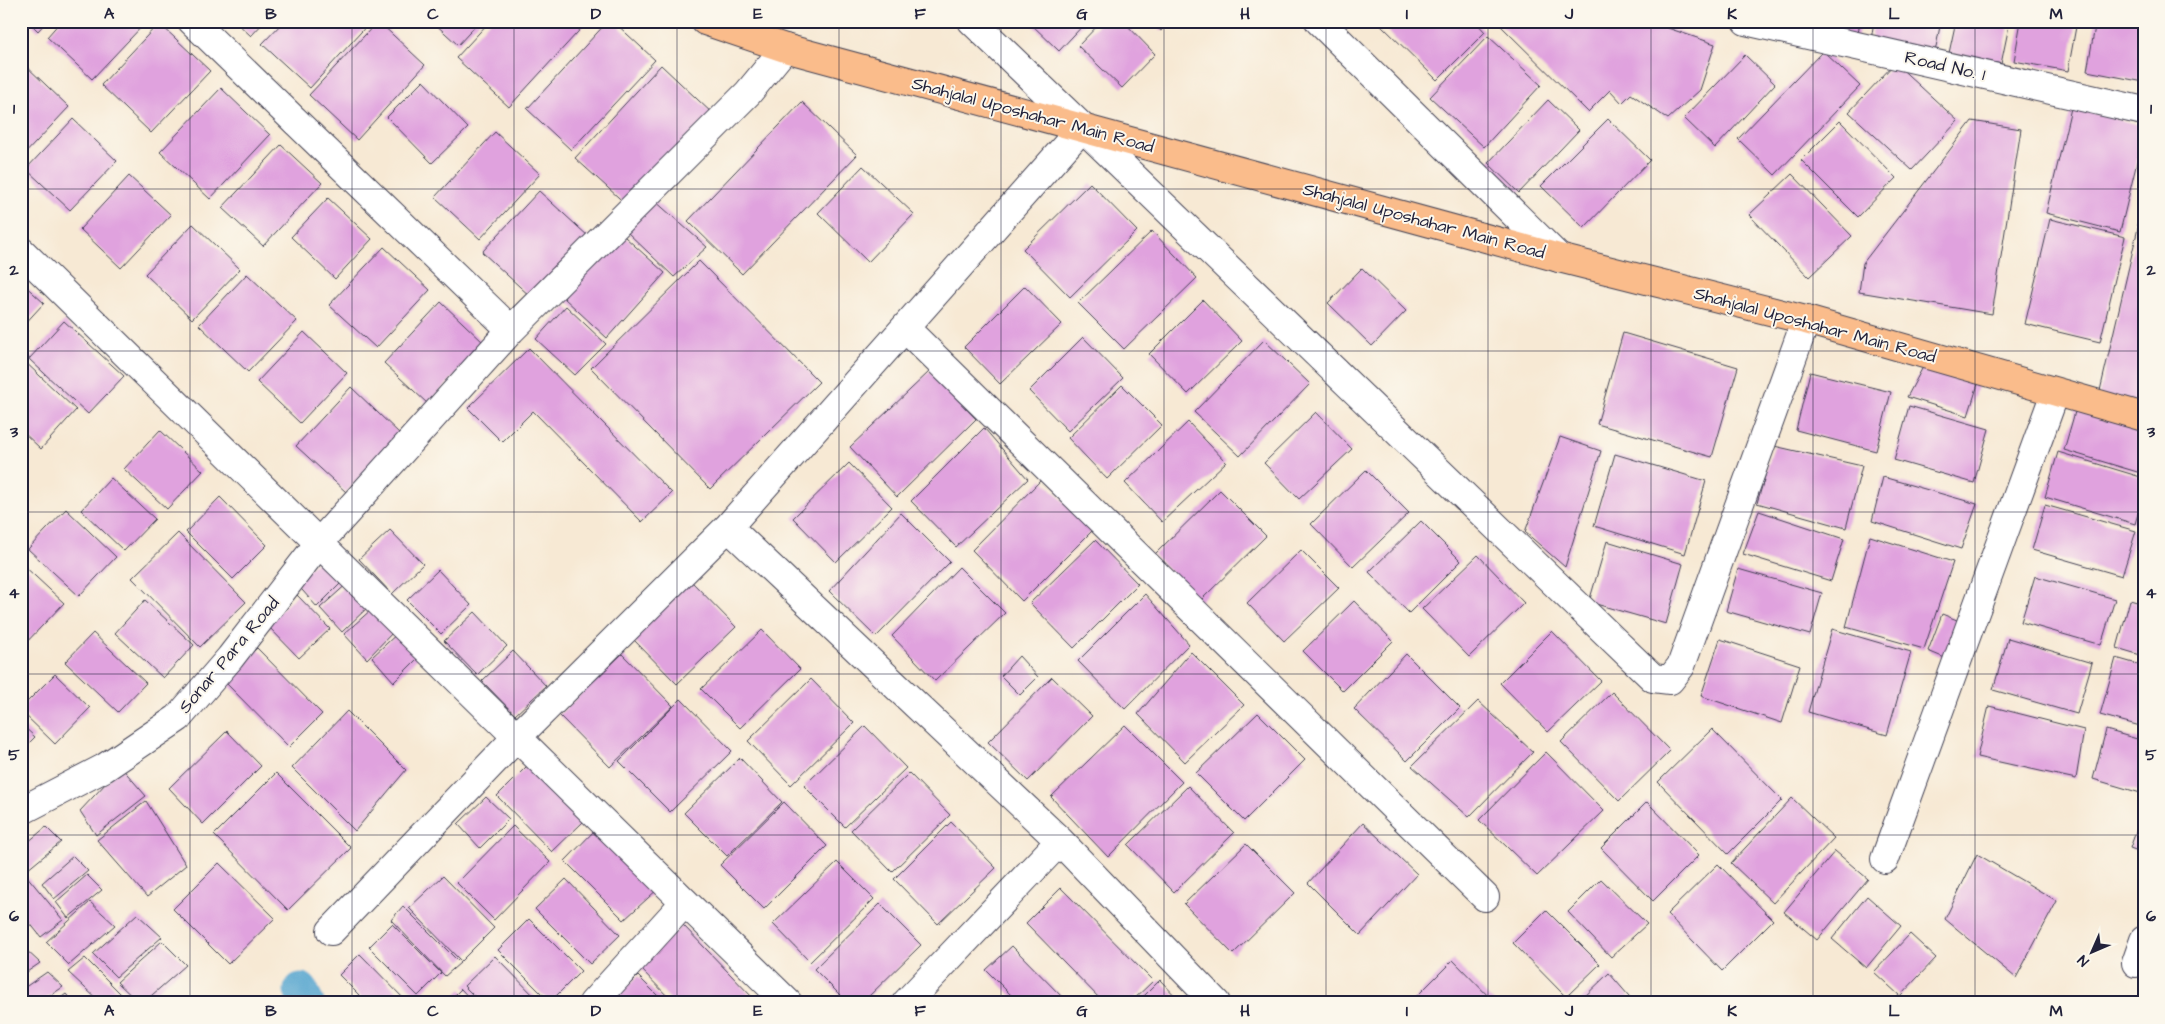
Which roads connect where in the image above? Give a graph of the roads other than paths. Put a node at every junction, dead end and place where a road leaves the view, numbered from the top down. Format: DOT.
graph roads {
  1 [pos="192,21"];
  2 [pos="972,21"];
  3 [pos="1319,21"];
  4 [pos="1746,21"];
  5 [pos="714,23"];
  6 [pos="785,48"];
  7 [pos="2144,111"];
  8 [pos="1082,128"];
  9 [pos="21,251"];
  10 [pos="1559,258"];
  11 [pos="1806,320"];
  12 [pos="905,328"];
  13 [pos="511,330"];
  14 [pos="2056,393"];
  15 [pos="2144,417"];
  16 [pos="728,527"];
  17 [pos="318,543"];
  18 [pos="517,736"];
  19 [pos="21,811"];
  20 [pos="1060,842"];
  21 [pos="1885,858"];
  22 [pos="1485,897"];
  23 [pos="685,902"];
  24 [pos="331,931"];
  25 [pos="594,1003"];
  26 [pos="788,1003"];
  27 [pos="906,1003"];
  28 [pos="1216,1003"];
  1 -- 13 [label="street"];
  2 -- 8 [label="street"];
  3 -- 10 [label="street"];
  4 -- 7 [label="street, Road No. 1"];
  5 -- 6 [label="main road, Shahjalal Uposhahar Main Road"];
  6 -- 8 [label="main road, Shahjalal Uposhahar Main Road"];
  6 -- 13 [label="street, Sonar Para Road"];
  8 -- 10 [label="main road, Shahjalal Uposhahar Main Road"];
  8 -- 11 [label="street"];
  8 -- 12 [label="street"];
  9 -- 17 [label="street"];
  10 -- 11 [label="main road, Shahjalal Uposhahar Main Road"];
  11 -- 14 [label="main road, Shahjalal Uposhahar Main Road"];
  12 -- 16 [label="street"];
  12 -- 22 [label="street"];
  13 -- 17 [label="street, Sonar Para Road"];
  14 -- 15 [label="main road, Shahjalal Uposhahar Main Road"];
  14 -- 21 [label="street"];
  16 -- 18 [label="street"];
  16 -- 20 [label="street"];
  17 -- 18 [label="street"];
  17 -- 19 [label="street, Sonar Para Road"];
  18 -- 23 [label="street"];
  18 -- 24 [label="street"];
  20 -- 27 [label="street"];
  20 -- 28 [label="street"];
  23 -- 25 [label="street"];
  23 -- 26 [label="street"];
}
